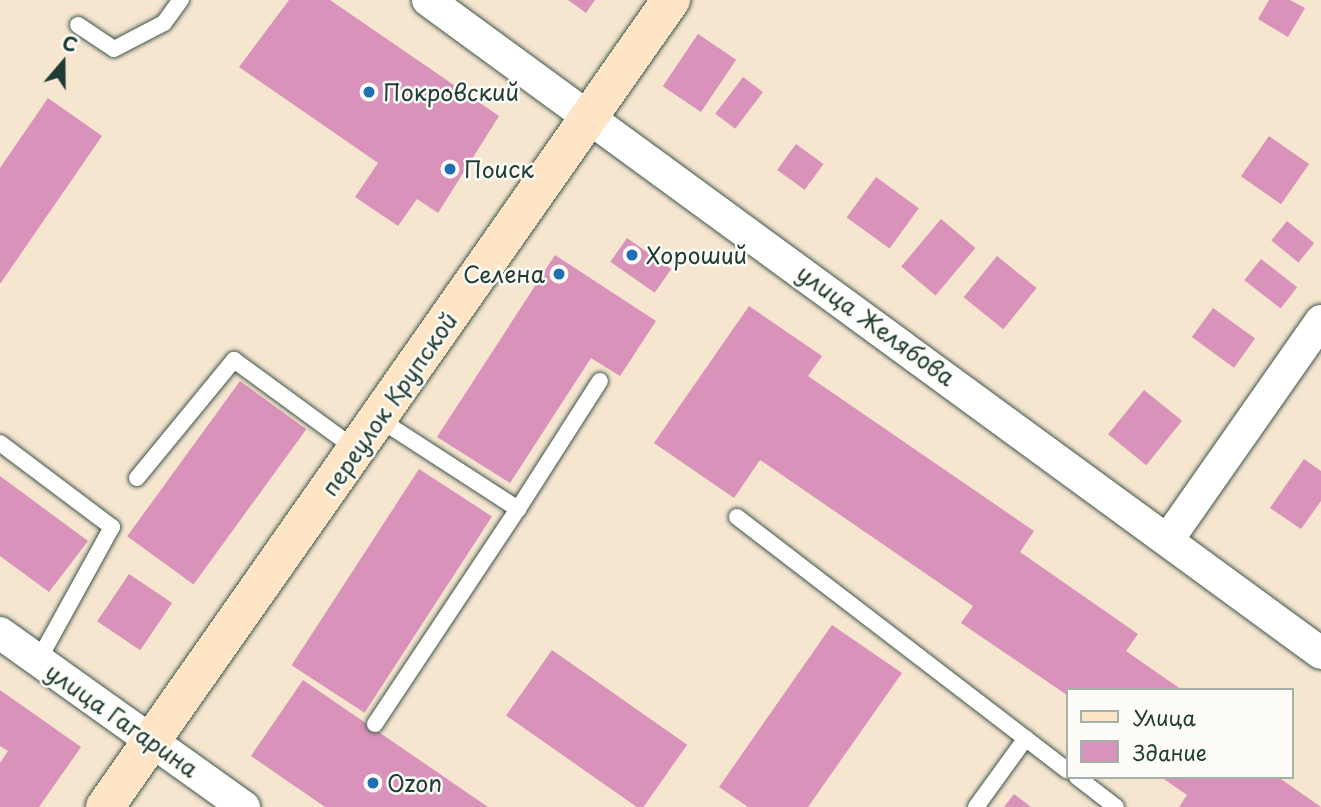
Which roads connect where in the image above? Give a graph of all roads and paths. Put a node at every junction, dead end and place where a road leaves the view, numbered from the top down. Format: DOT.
graph roads {
  1 [pos="181,0"];
  2 [pos="428,0"];
  3 [pos="671,0"];
  4 [pos="78,25"];
  5 [pos="589,117"];
  6 [pos="1321,321"];
  7 [pos="600,381"];
  8 [pos="379,418"];
  9 [pos="0,443"];
  10 [pos="357,450"];
  11 [pos="137,478"];
  12 [pos="518,509"];
  13 [pos="737,517"];
  14 [pos="1169,538"];
  15 [pos="0,633"];
  16 [pos="1321,653"];
  17 [pos="38,661"];
  18 [pos="376,724"];
  19 [pos="1026,738"];
  20 [pos="152,739"];
  21 [pos="1066,769"];
  22 [pos="1080,779"];
  23 [pos="105,807"];
  24 [pos="244,807"];
  25 [pos="976,807"];
  26 [pos="1116,807"];
  1 -- 4 [label="lane"];
  2 -- 5 [label="street, улица Желябова"];
  3 -- 5 [label="street, переулок Крупской"];
  5 -- 8 [label="street, переулок Крупской"];
  5 -- 14 [label="street, улица Желябова"];
  6 -- 14 [label="street"];
  7 -- 12 [label="lane"];
  8 -- 10 [label="street, переулок Крупской"];
  8 -- 12 [label="lane"];
  9 -- 17 [label="lane"];
  10 -- 11 [label="lane"];
  10 -- 20 [label="street, переулок Крупской"];
  12 -- 18 [label="lane"];
  13 -- 19 [label="lane"];
  14 -- 16 [label="street, улица Желябова"];
  15 -- 17 [label="street, улица Гагарина"];
  17 -- 20 [label="street, улица Гагарина"];
  19 -- 21 [label="lane"];
  19 -- 25 [label="lane"];
  20 -- 23 [label="street, переулок Крупской"];
  20 -- 24 [label="street, улица Гагарина"];
  22 -- 26 [label="lane"];
}
